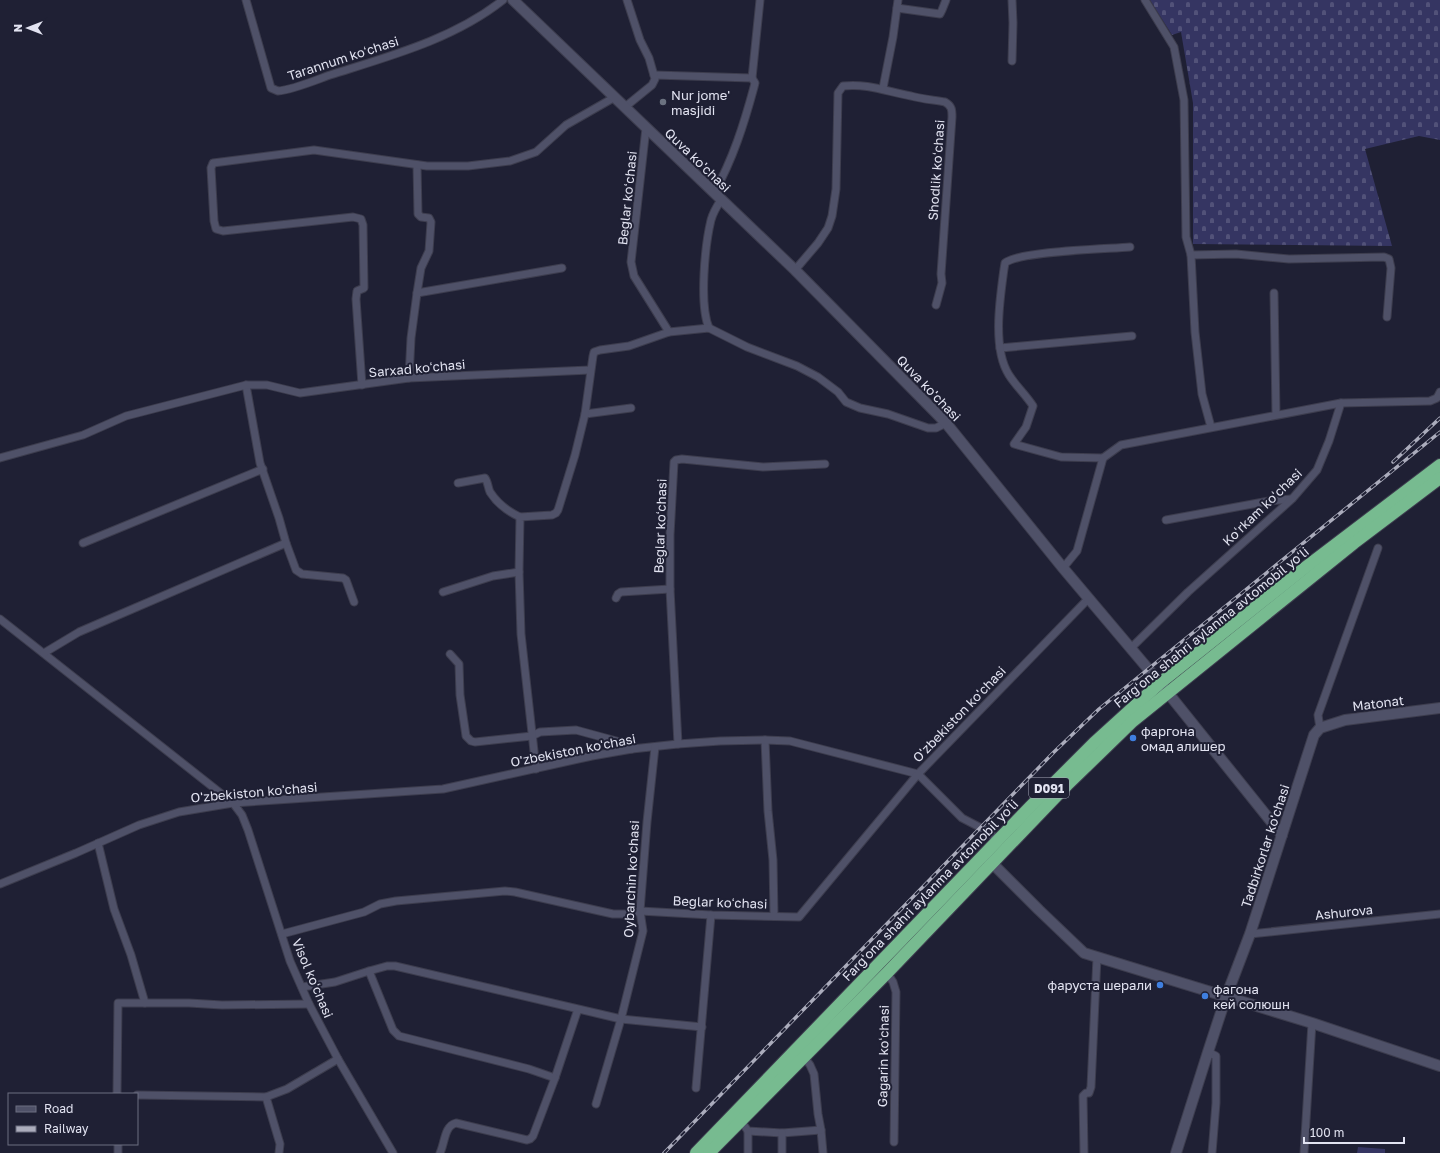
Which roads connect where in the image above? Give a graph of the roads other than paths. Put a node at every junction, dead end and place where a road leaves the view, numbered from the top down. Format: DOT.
graph roads {
  1 [pos="246,0"];
  2 [pos="503,0"];
  3 [pos="513,0"];
  4 [pos="627,0"];
  5 [pos="760,0"];
  6 [pos="946,0"];
  7 [pos="1012,0"];
  8 [pos="1145,0"];
  9 [pos="897,4"];
  10 [pos="1012,61"];
  11 [pos="654,74"];
  12 [pos="752,78"];
  13 [pos="883,88"];
  14 [pos="615,97"];
  15 [pos="625,107"];
  16 [pos="646,128"];
  17 [pos="417,165"];
  18 [pos="717,196"];
  19 [pos="1130,247"];
  20 [pos="1191,255"];
  21 [pos="562,268"];
  22 [pos="795,270"];
  23 [pos="417,293"];
  24 [pos="1274,293"];
  25 [pos="936,305"];
  26 [pos="1387,317"];
  27 [pos="709,328"];
  28 [pos="669,332"];
  29 [pos="1132,336"];
  30 [pos="1000,348"];
  31 [pos="590,370"];
  32 [pos="409,378"];
  33 [pos="246,385"];
  34 [pos="362,385"];
  35 [pos="1440,392"];
  36 [pos="1341,403"];
  37 [pos="632,408"];
  38 [pos="585,414"];
  39 [pos="1276,414"];
  40 [pos="946,423"];
  41 [pos="1211,427"];
  42 [pos="0,458"];
  43 [pos="1103,458"];
  44 [pos="825,464"];
  45 [pos="1440,465"];
  46 [pos="263,469"];
  47 [pos="1440,478"];
  48 [pos="458,483"];
  49 [pos="1292,499"];
  50 [pos="1387,512"];
  51 [pos="520,517"];
  52 [pos="1166,520"];
  53 [pos="83,542"];
  54 [pos="286,543"];
  55 [pos="1378,548"];
  56 [pos="1063,568"];
  57 [pos="519,572"];
  58 [pos="670,589"];
  59 [pos="443,592"];
  60 [pos="616,598"];
  61 [pos="1089,598"];
  62 [pos="354,602"];
  63 [pos="0,619"];
  64 [pos="1131,648"];
  65 [pos="44,653"];
  66 [pos="450,654"];
  67 [pos="1164,688"];
  68 [pos="1440,708"];
  69 [pos="1320,728"];
  70 [pos="532,736"];
  71 [pos="765,740"];
  72 [pos="678,744"];
  73 [pos="655,747"];
  74 [pos="632,749"];
  75 [pos="536,769"];
  76 [pos="918,774"];
  77 [pos="233,803"];
  78 [pos="1282,835"];
  79 [pos="998,840"];
  80 [pos="98,842"];
  81 [pos="988,859"];
  82 [pos="0,884"];
  83 [pos="640,911"];
  84 [pos="711,914"];
  85 [pos="1440,914"];
  86 [pos="774,916"];
  87 [pos="282,934"];
  88 [pos="1250,934"];
  89 [pos="1097,957"];
  90 [pos="369,972"];
  91 [pos="886,973"];
  92 [pos="302,987"];
  93 [pos="1226,997"];
  94 [pos="145,1003"];
  95 [pos="310,1004"];
  96 [pos="578,1009"];
  97 [pos="621,1019"];
  98 [pos="1312,1023"];
  99 [pos="702,1027"];
  100 [pos="1208,1052"];
  101 [pos="804,1057"];
  102 [pos="338,1059"];
  103 [pos="1440,1066"];
  104 [pos="555,1078"];
  105 [pos="696,1088"];
  106 [pos="117,1093"];
  107 [pos="138,1095"];
  108 [pos="266,1097"];
  109 [pos="596,1104"];
  110 [pos="741,1121"];
  111 [pos="821,1130"];
  112 [pos="748,1131"];
  113 [pos="782,1133"];
  114 [pos="894,1142"];
  115 [pos="280,1144"];
  116 [pos="279,1153"];
  117 [pos="284,1153"];
  118 [pos="393,1153"];
  119 [pos="440,1153"];
  120 [pos="696,1153"];
  121 [pos="710,1153"];
  122 [pos="748,1153"];
  123 [pos="782,1153"];
  124 [pos="823,1153"];
  125 [pos="1084,1153"];
  126 [pos="1176,1153"];
  127 [pos="1212,1153"];
  128 [pos="1304,1153"];
  1 -- 2 [label="street, Tarannum koʻchasi"];
  3 -- 14 [label="main road, Quva ko'chasi"];
  4 -- 11 [label="street"];
  5 -- 12 [label="street"];
  6 -- 9 [label="street"];
  7 -- 10 [label="street"];
  8 -- 20 [label="street"];
  9 -- 13 [label="street"];
  11 -- 12 [label="street"];
  11 -- 15 [label="street"];
  12 -- 18 [label="street"];
  13 -- 22 [label="street, Shodlik koʻchasi"];
  13 -- 25 [label="street, Shodlik koʻchasi"];
  14 -- 15 [label="main road, Quva ko'chasi"];
  14 -- 17 [label="street"];
  15 -- 16 [label="main road, Quva ko'chasi"];
  16 -- 18 [label="main road, Quva ko'chasi"];
  16 -- 28 [label="street, Beglar koʻchasi"];
  17 -- 23 [label="street"];
  17 -- 34 [label="street"];
  18 -- 22 [label="main road, Quva ko'chasi"];
  18 -- 27 [label="street"];
  19 -- 30 [label="street"];
  20 -- 26 [label="street"];
  20 -- 41 [label="street"];
  21 -- 23 [label="street"];
  22 -- 40 [label="main road, Quva ko'chasi"];
  23 -- 32 [label="street"];
  24 -- 39 [label="street"];
  27 -- 28 [label="street"];
  27 -- 40 [label="street"];
  28 -- 31 [label="street"];
  29 -- 30 [label="street"];
  30 -- 43 [label="street"];
  31 -- 32 [label="street, Sarxad koʻchasi"];
  31 -- 38 [label="street"];
  32 -- 34 [label="street, Sarxad koʻchasi"];
  33 -- 34 [label="street, Sarxad koʻchasi"];
  33 -- 42 [label="street, Sarxad koʻchasi"];
  33 -- 46 [label="street"];
  35 -- 36 [label="street"];
  36 -- 39 [label="street"];
  36 -- 49 [label="street, Koʻrkam koʻchasi"];
  37 -- 38 [label="street"];
  38 -- 51 [label="street"];
  39 -- 41 [label="street"];
  40 -- 56 [label="main road, Quva ko'chasi"];
  41 -- 43 [label="street"];
  43 -- 56 [label="street"];
  44 -- 58 [label="street, Beglar koʻchasi"];
  45 -- 50 [label="highway, Fargʻona shahri aylanma avtomobil yoʻli / D091"];
  46 -- 53 [label="street"];
  46 -- 54 [label="street"];
  47 -- 50 [label="highway, Fargʻona shahri aylanma avtomobil yoʻli / D091"];
  48 -- 51 [label="street"];
  49 -- 52 [label="street"];
  49 -- 64 [label="street, Koʻrkam koʻchasi"];
  50 -- 67 [label="highway, Fargʻona shahri aylanma avtomobil yoʻli / D091"];
  51 -- 57 [label="street"];
  54 -- 62 [label="street"];
  54 -- 65 [label="street"];
  55 -- 69 [label="street, Tadbirkorlar ko'chasi"];
  56 -- 61 [label="main road, Quva ko'chasi"];
  57 -- 59 [label="street"];
  57 -- 70 [label="street"];
  58 -- 60 [label="street"];
  58 -- 72 [label="street, Beglar koʻchasi"];
  61 -- 64 [label="main road, Quva ko'chasi"];
  61 -- 76 [label="street, O'zbekiston ko'chasi"];
  63 -- 65 [label="street, Visol koʻchasi"];
  64 -- 67 [label="main road, Quva ko'chasi"];
  65 -- 77 [label="street, Visol koʻchasi"];
  66 -- 70 [label="street"];
  67 -- 78 [label="main road, Quva ko'chasi"];
  67 -- 79 [label="highway, Fargʻona shahri aylanma avtomobil yoʻli / D091"];
  67 -- 81 [label="highway, Fargʻona shahri aylanma avtomobil yoʻli / D091"];
  68 -- 69 [label="main road, Matonat"];
  69 -- 78 [label="main road, Tadbirkorlar ko'chasi"];
  70 -- 74 [label="street"];
  70 -- 75 [label="street"];
  71 -- 72 [label="street, O'zbekiston ko'chasi"];
  71 -- 76 [label="street, O'zbekiston ko'chasi"];
  71 -- 86 [label="street"];
  72 -- 73 [label="street, O'zbekiston ko'chasi"];
  73 -- 74 [label="street, O'zbekiston ko'chasi"];
  73 -- 83 [label="street, Oybarchin koʻchasi"];
  74 -- 75 [label="street, O'zbekiston ko'chasi"];
  75 -- 77 [label="street, O'zbekiston ko'chasi"];
  76 -- 79 [label="street"];
  76 -- 86 [label="street, Beglar koʻchasi"];
  77 -- 80 [label="street, O'zbekiston ko'chasi"];
  77 -- 87 [label="street, Visol koʻchasi"];
  78 -- 88 [label="main road, Tadbirkorlar ko'chasi"];
  79 -- 81 [label="highway, Fargʻona shahri aylanma avtomobil yoʻli / D091"];
  80 -- 82 [label="street, O'zbekiston ko'chasi"];
  80 -- 94 [label="street"];
  81 -- 89 [label="main road"];
  81 -- 91 [label="highway, Fargʻona shahri aylanma avtomobil yoʻli / D091"];
  81 -- 120 [label="highway, Fargʻona shahri aylanma avtomobil yoʻli / D091"];
  83 -- 84 [label="street, Beglar koʻchasi"];
  83 -- 87 [label="street, Beglar koʻchasi"];
  83 -- 97 [label="street, Oybarchin koʻchasi"];
  84 -- 86 [label="street, Beglar koʻchasi"];
  84 -- 99 [label="street"];
  85 -- 88 [label="street, Ashurova"];
  87 -- 92 [label="street, Visol koʻchasi"];
  88 -- 93 [label="main road, Tadbirkorlar ko'chasi"];
  89 -- 93 [label="main road"];
  89 -- 125 [label="street"];
  90 -- 92 [label="street"];
  90 -- 96 [label="street"];
  90 -- 104 [label="street"];
  91 -- 101 [label="highway, Fargʻona shahri aylanma avtomobil yoʻli / D091"];
  91 -- 114 [label="street, Gagarin koʻchasi"];
  92 -- 95 [label="street, Visol koʻchasi"];
  93 -- 98 [label="main road"];
  93 -- 100 [label="main road, Tadbirkorlar ko'chasi"];
  94 -- 95 [label="street"];
  94 -- 106 [label="street"];
  95 -- 102 [label="street, Visol koʻchasi"];
  96 -- 97 [label="street"];
  96 -- 104 [label="street"];
  97 -- 99 [label="street"];
  97 -- 109 [label="street, Oybarchin koʻchasi"];
  98 -- 103 [label="main road"];
  98 -- 128 [label="street"];
  99 -- 105 [label="street"];
  100 -- 126 [label="main road, Tadbirkorlar ko'chasi"];
  100 -- 127 [label="street"];
  101 -- 110 [label="highway, Fargʻona shahri aylanma avtomobil yoʻli / D091"];
  101 -- 111 [label="street"];
  102 -- 108 [label="street"];
  102 -- 118 [label="street, Visol koʻchasi"];
  104 -- 119 [label="street"];
  107 -- 108 [label="street"];
  108 -- 115 [label="street"];
  110 -- 112 [label="street"];
  110 -- 121 [label="highway, Fargʻona shahri aylanma avtomobil yoʻli / D091"];
  111 -- 113 [label="street"];
  111 -- 124 [label="street"];
  112 -- 113 [label="street"];
  112 -- 122 [label="street"];
  113 -- 123 [label="street"];
  115 -- 116 [label="street"];
  115 -- 117 [label="street"];
}
